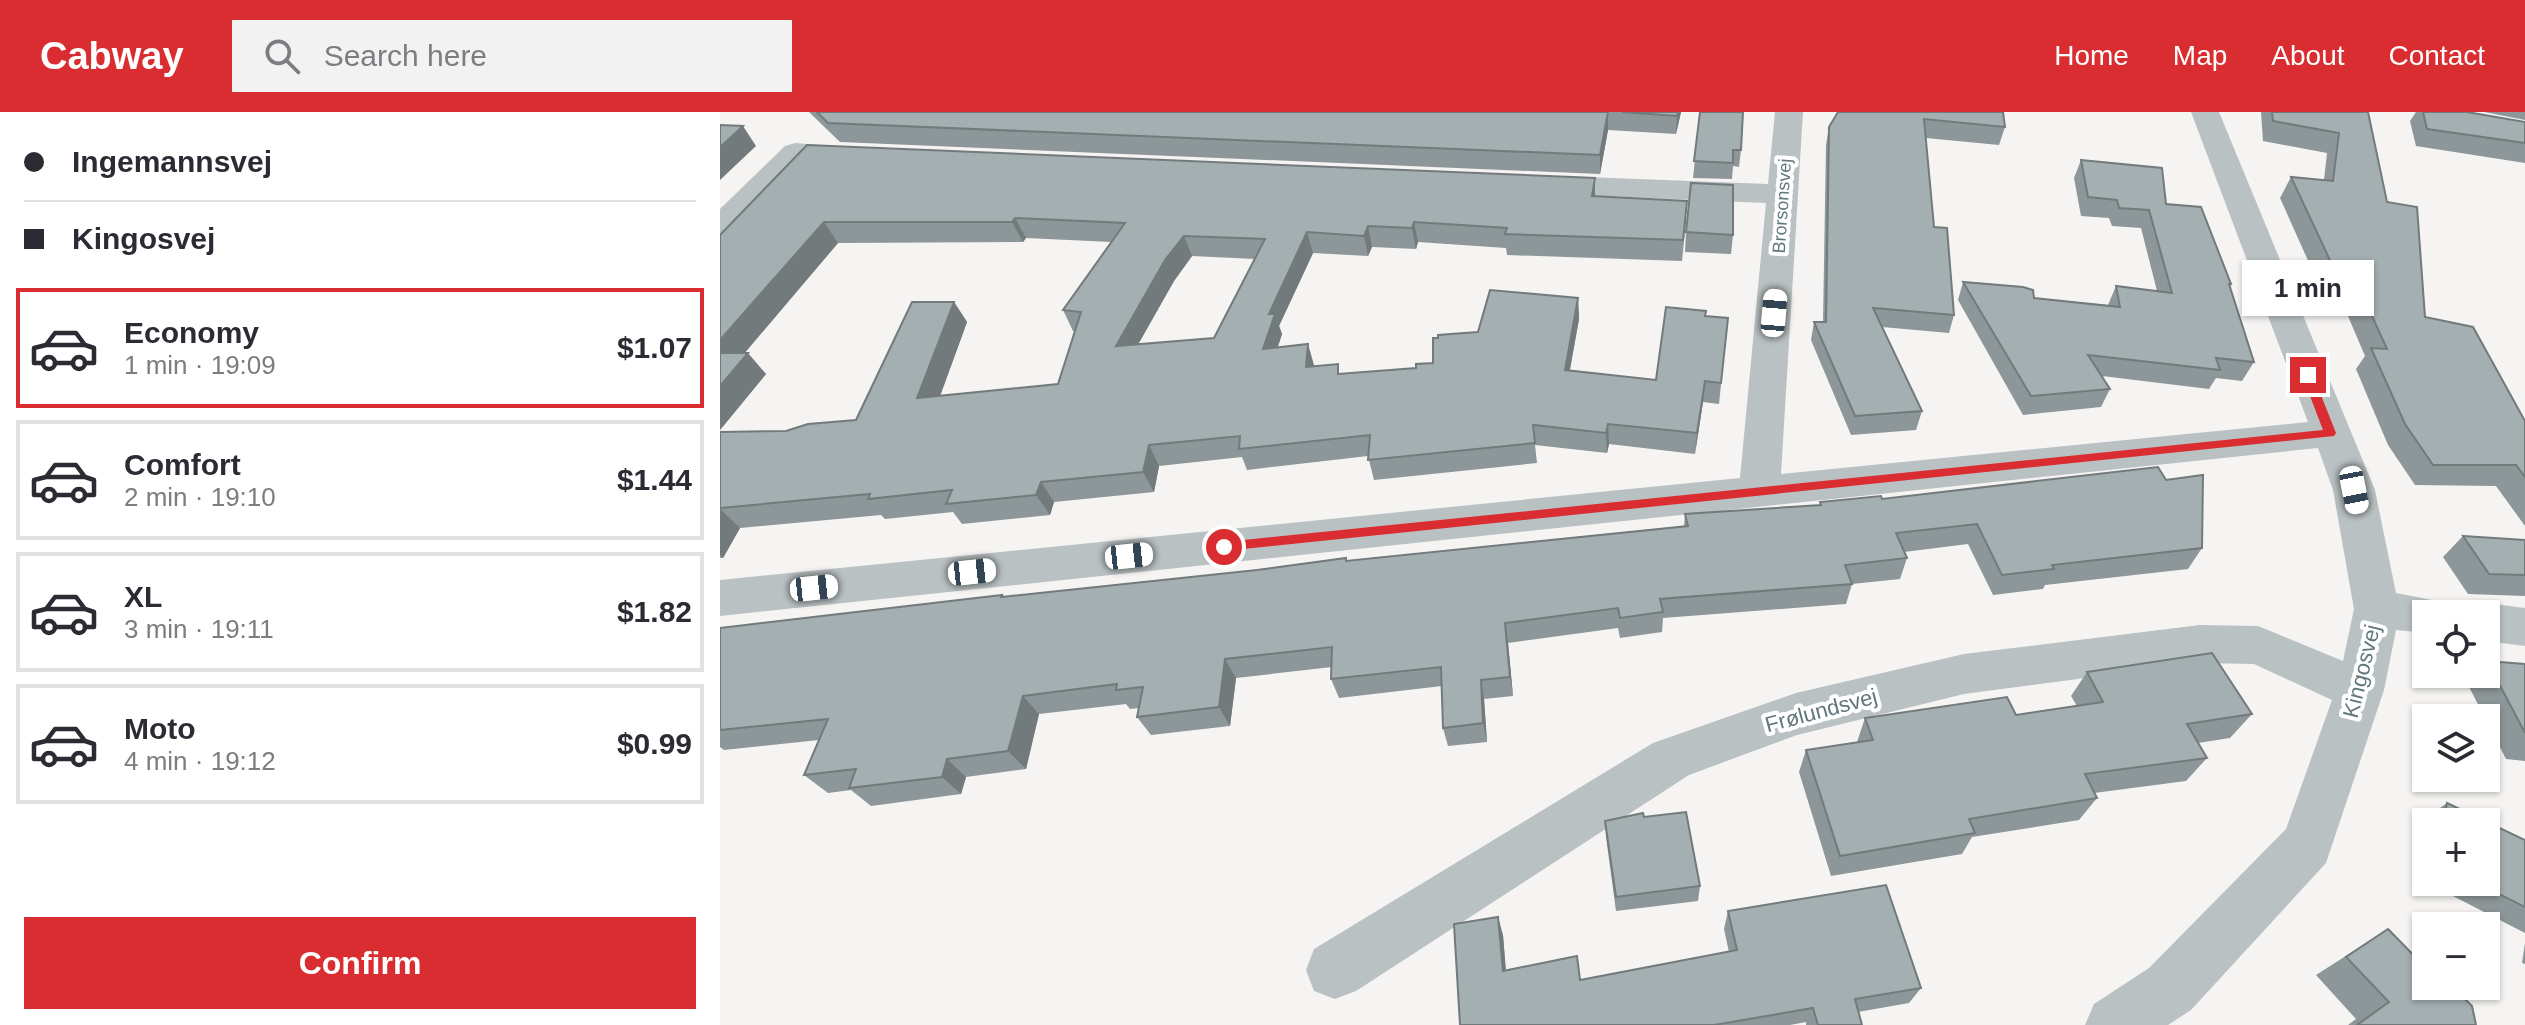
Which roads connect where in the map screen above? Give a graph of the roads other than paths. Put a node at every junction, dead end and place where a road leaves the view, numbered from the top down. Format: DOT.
graph roads {
  1 [pos="1789,112"];
  2 [pos="2205,112"];
  3 [pos="882,156"];
  4 [pos="1499,182"];
  5 [pos="1783,194"];
  6 [pos="720,227"];
  7 [pos="2330,433"];
  8 [pos="1759,492"];
  9 [pos="720,598"];
  10 [pos="2377,609"];
  11 [pos="2412,613"];
  12 [pos="2500,624"];
  13 [pos="2525,627"];
  14 [pos="2360,690"];
  15 [pos="1335,970"];
  16 [pos="2115,1025"];
  1 -- 5 [label="street, Brorsonsvej"];
  2 -- 7 [label="street, Kingosvej"];
  3 -- 6 [label="street"];
  4 -- 5 [label="street"];
  5 -- 8 [label="street, Brorsonsvej"];
  7 -- 8 [label="street"];
  7 -- 10 [label="street, Kingosvej"];
  8 -- 9 [label="street"];
  10 -- 11 [label="street"];
  10 -- 14 [label="street, Kingosvej"];
  12 -- 13 [label="street"];
  14 -- 15 [label="street, Frølundsvej"];
  14 -- 16 [label="street, Kingosvej"];
}
